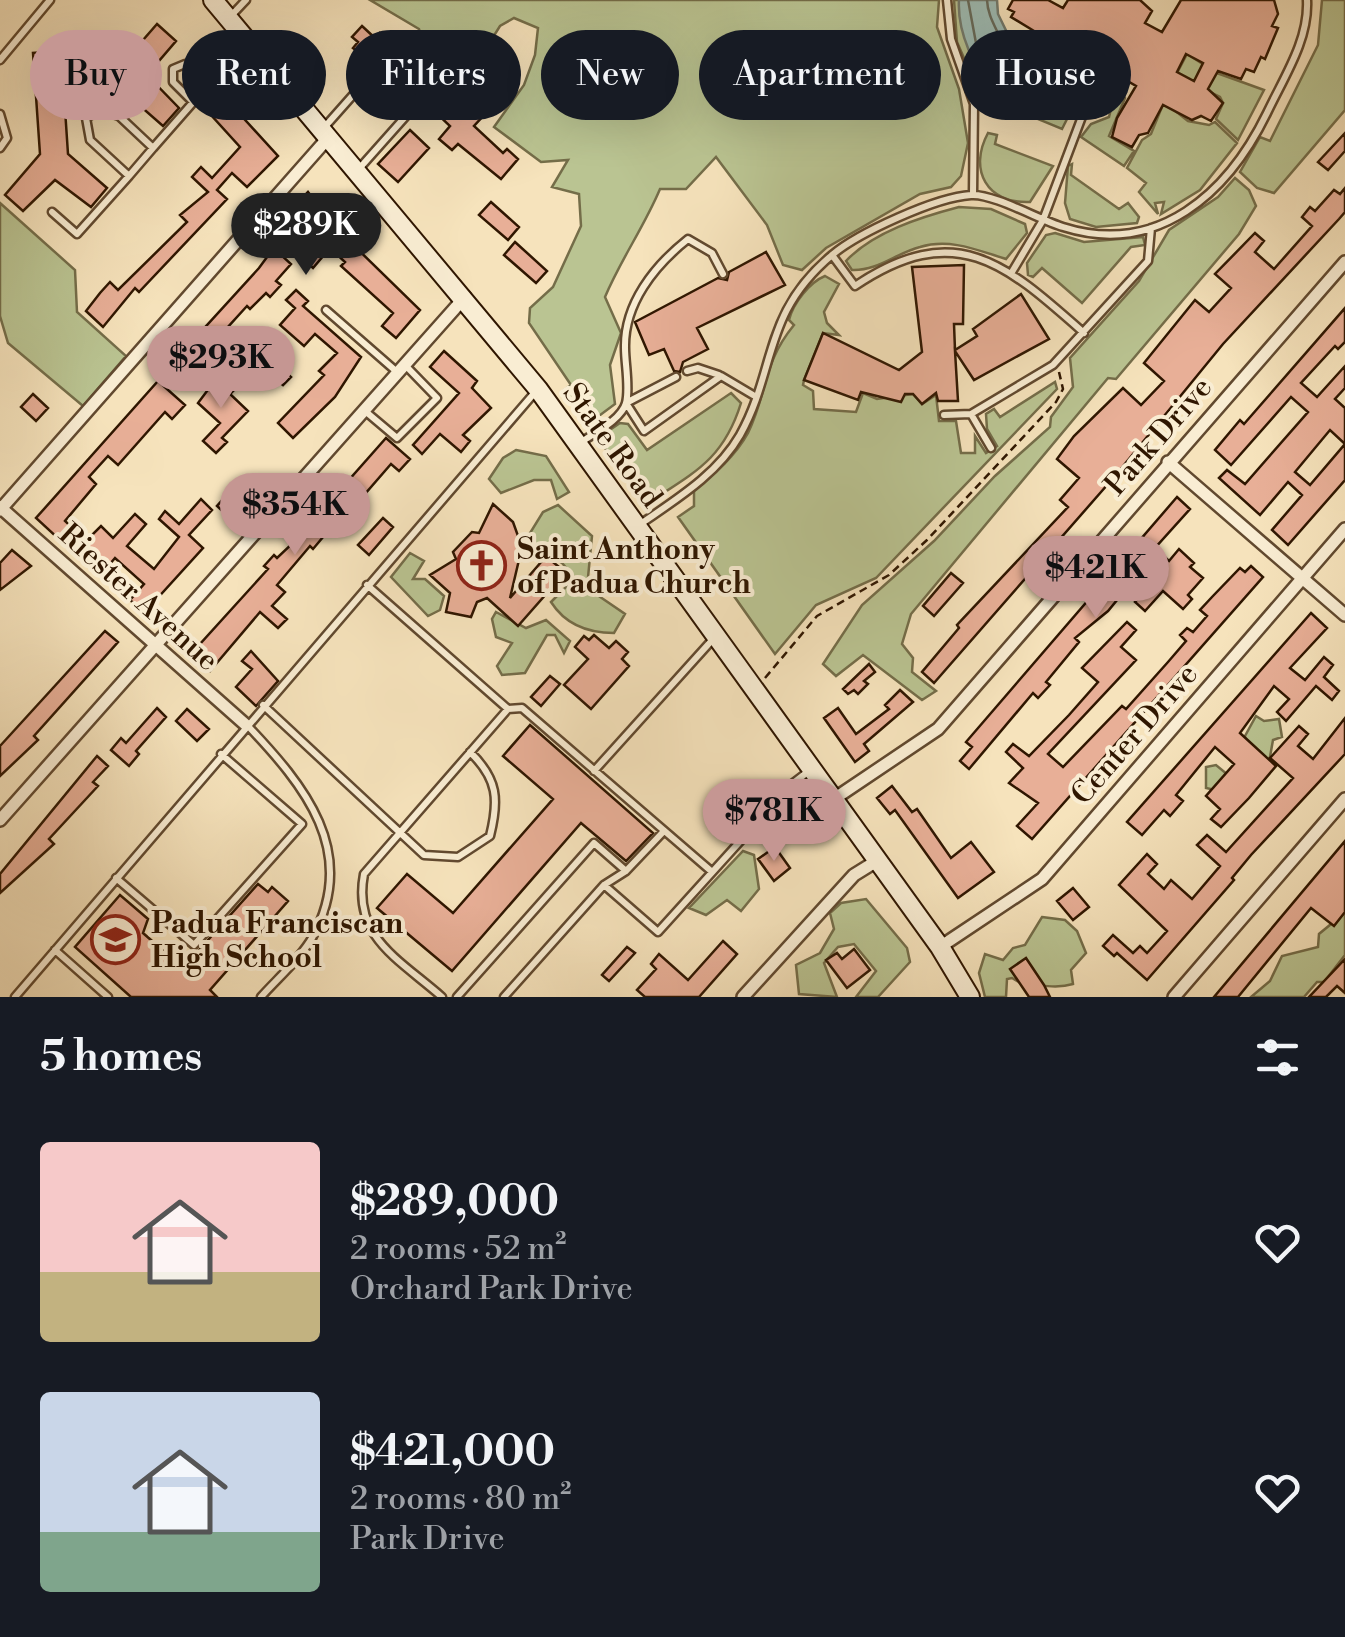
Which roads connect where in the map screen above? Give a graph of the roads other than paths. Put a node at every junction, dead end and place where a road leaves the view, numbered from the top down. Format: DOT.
graph roads {
  1 [pos="50,0"];
  2 [pos="212,0"];
  3 [pos="246,0"];
  4 [pos="948,0"];
  5 [pos="1307,0"];
  6 [pos="228,19"];
  7 [pos="237,30"];
  8 [pos="0,60"];
  9 [pos="182,65"];
  10 [pos="182,91"];
  11 [pos="346,107"];
  12 [pos="0,114"];
  13 [pos="1084,114"];
  14 [pos="182,115"];
  15 [pos="312,120"];
  16 [pos="403,120"];
  17 [pos="1082,120"];
  18 [pos="324,134"];
  19 [pos="0,148"];
  20 [pos="153,148"];
  21 [pos="357,172"];
  22 [pos="128,176"];
  23 [pos="973,194"];
  24 [pos="52,212"];
  25 [pos="1043,220"];
  26 [pos="1151,228"];
  27 [pos="832,255"];
  28 [pos="1345,262"];
  29 [pos="1012,272"];
  30 [pos="723,274"];
  31 [pos="465,297"];
  32 [pos="326,310"];
  33 [pos="1084,334"];
  34 [pos="401,369"];
  35 [pos="687,372"];
  36 [pos="676,376"];
  37 [pos="720,376"];
  38 [pos="538,389"];
  39 [pos="754,396"];
  40 [pos="626,403"];
  41 [pos="364,410"];
  42 [pos="971,414"];
  43 [pos="944,415"];
  44 [pos="579,444"];
  45 [pos="991,448"];
  46 [pos="1168,462"];
  47 [pos="0,508"];
  48 [pos="638,526"];
  49 [pos="1345,529"];
  50 [pos="1302,577"];
  51 [pos="367,585"];
  52 [pos="1345,615"];
  53 [pos="716,636"];
  54 [pos="155,646"];
  55 [pos="262,706"];
  56 [pos="508,709"];
  57 [pos="246,724"];
  58 [pos="470,752"];
  59 [pos="221,754"];
  60 [pos="594,770"];
  61 [pos="810,770"];
  62 [pos="1345,799"];
  63 [pos="831,801"];
  64 [pos="0,820"];
  65 [pos="664,831"];
  66 [pos="400,832"];
  67 [pos="874,862"];
  68 [pos="626,871"];
  69 [pos="711,871"];
  70 [pos="116,878"];
  71 [pos="604,885"];
  72 [pos="940,948"];
  73 [pos="55,950"];
  74 [pos="967,996"];
  75 [pos="15,997"];
  76 [pos="108,997"];
  77 [pos="260,997"];
  78 [pos="442,997"];
  79 [pos="457,997"];
  80 [pos="504,997"];
  81 [pos="742,997"];
  82 [pos="1174,997"];
  1 -- 8 [label="lane"];
  2 -- 6 [label="main road, State Road"];
  3 -- 6 [label="lane"];
  4 -- 23 [label="lane"];
  5 -- 26 [label="lane"];
  6 -- 7 [label="main road, State Road"];
  9 -- 10 [label="lane"];
  11 -- 18 [label="lane"];
  12 -- 19 [label="lane"];
  13 -- 13 [label="lane"];
  14 -- 20 [label="lane"];
  15 -- 18 [label="main road, State Road"];
  16 -- 21 [label="lane"];
  17 -- 25 [label="lane"];
  18 -- 21 [label="main road, State Road"];
  18 -- 47 [label="street"];
  20 -- 22 [label="lane"];
  20 -- 22 [label="lane"];
  21 -- 31 [label="main road, State Road"];
  22 -- 24 [label="lane"];
  23 -- 25 [label="lane"];
  23 -- 27 [label="lane"];
  25 -- 26 [label="lane"];
  25 -- 29 [label="lane"];
  26 -- 33 [label="lane"];
  27 -- 29 [label="lane"];
  27 -- 39 [label="lane"];
  28 -- 46 [label="street, Park Drive"];
  29 -- 33 [label="lane"];
  30 -- 40 [label="lane"];
  31 -- 34 [label="street"];
  31 -- 38 [label="main road, State Road"];
  32 -- 34 [label="lane"];
  33 -- 42 [label="lane"];
  34 -- 41 [label="street"];
  34 -- 41 [label="lane"];
  35 -- 37 [label="lane"];
  36 -- 40 [label="lane"];
  37 -- 39 [label="lane"];
  37 -- 40 [label="lane"];
  38 -- 44 [label="main road, State Road"];
  38 -- 51 [label="lane"];
  39 -- 48 [label="lane"];
  40 -- 44 [label="lane"];
  41 -- 54 [label="street"];
  42 -- 43 [label="lane"];
  42 -- 45 [label="lane"];
  44 -- 48 [label="main road, State Road"];
  46 -- 50 [label="street"];
  46 -- 63 [label="street, Park Drive"];
  47 -- 54 [label="street, Riester Avenue"];
  48 -- 53 [label="main road, State Road"];
  49 -- 50 [label="street, Center Drive"];
  50 -- 52 [label="street"];
  50 -- 72 [label="street, Center Drive"];
  51 -- 55 [label="lane"];
  51 -- 56 [label="lane"];
  53 -- 60 [label="lane"];
  53 -- 61 [label="main road, State Road"];
  54 -- 57 [label="street, Riester Avenue"];
  54 -- 64 [label="street"];
  55 -- 57 [label="lane"];
  55 -- 66 [label="lane"];
  56 -- 58 [label="lane"];
  56 -- 60 [label="lane"];
  57 -- 59 [label="lane"];
  57 -- 77 [label="lane"];
  58 -- 66 [label="lane"];
  58 -- 66 [label="lane"];
  59 -- 70 [label="lane"];
  59 -- 70 [label="lane"];
  60 -- 65 [label="lane"];
  61 -- 63 [label="main road, State Road"];
  61 -- 69 [label="lane"];
  62 -- 82 [label="street"];
  63 -- 67 [label="main road, State Road"];
  65 -- 68 [label="lane"];
  65 -- 69 [label="lane"];
  66 -- 78 [label="lane"];
  67 -- 72 [label="main road, State Road"];
  67 -- 81 [label="street"];
  68 -- 71 [label="lane"];
  68 -- 79 [label="lane"];
  69 -- 71 [label="lane"];
  70 -- 73 [label="lane"];
  71 -- 80 [label="lane"];
  72 -- 74 [label="main road, State Road"];
  73 -- 75 [label="lane"];
  73 -- 76 [label="lane"];
}
